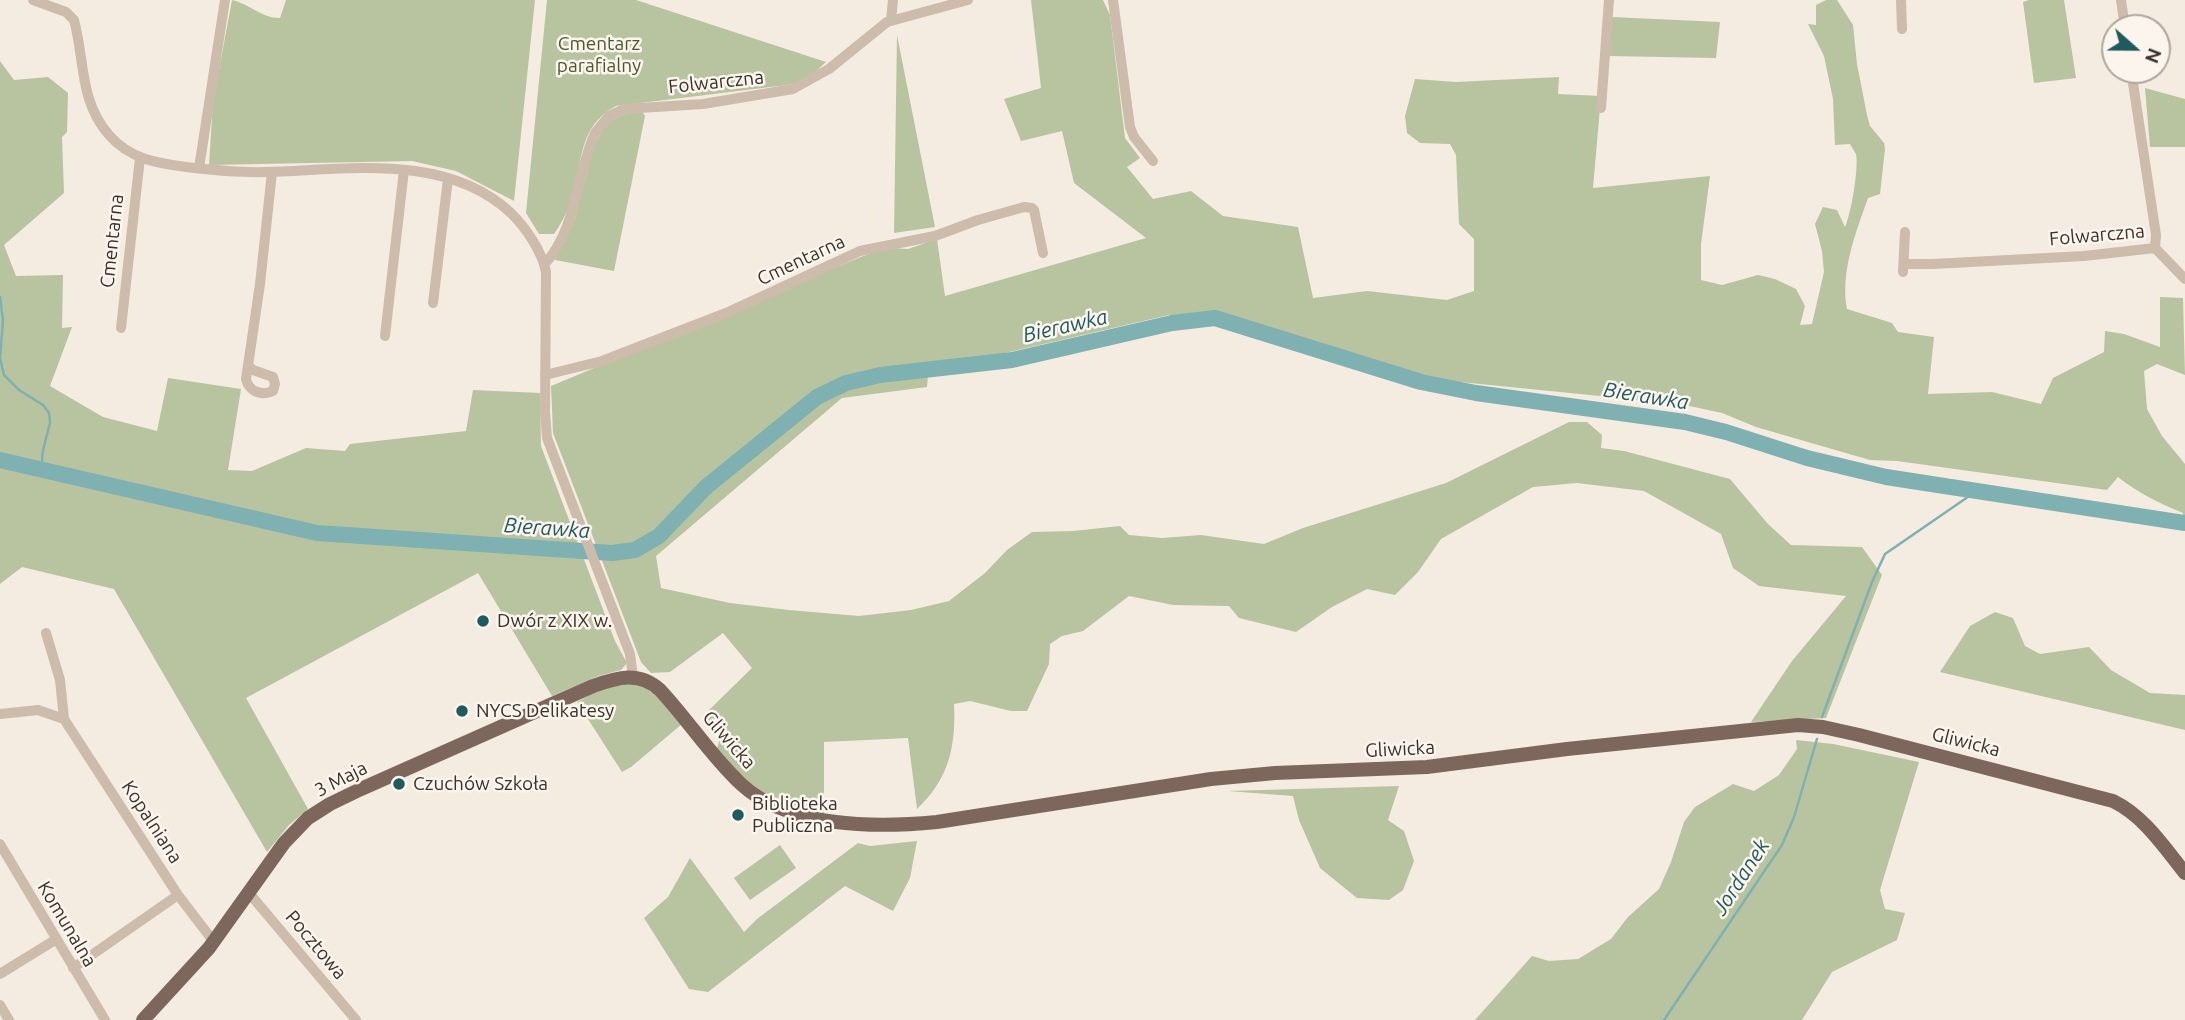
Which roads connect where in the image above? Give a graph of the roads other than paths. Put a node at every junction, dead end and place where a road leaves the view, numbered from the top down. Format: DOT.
graph roads {
  1 [pos="33,0"];
  2 [pos="225,0"];
  3 [pos="893,0"];
  4 [pos="968,0"];
  5 [pos="1114,0"];
  6 [pos="1609,0"];
  7 [pos="1901,0"];
  8 [pos="891,20"];
  9 [pos="1902,29"];
  10 [pos="2133,84"];
  11 [pos="1601,108"];
  12 [pos="140,158"];
  13 [pos="1153,161"];
  14 [pos="200,168"];
  15 [pos="404,170"];
  16 [pos="272,172"];
  17 [pos="447,179"];
  18 [pos="1905,232"];
  19 [pos="2155,248"];
  20 [pos="1043,253"];
  21 [pos="544,265"];
  22 [pos="2185,279"];
  23 [pos="433,303"];
  24 [pos="121,328"];
  25 [pos="385,336"];
  26 [pos="248,365"];
  27 [pos="545,375"];
  28 [pos="46,633"];
  29 [pos="633,677"];
  30 [pos="0,714"];
  31 [pos="64,719"];
  32 [pos="0,844"];
  33 [pos="2185,873"];
  34 [pos="249,893"];
  35 [pos="178,895"];
  36 [pos="55,940"];
  37 [pos="214,942"];
  38 [pos="73,968"];
  39 [pos="0,974"];
  40 [pos="0,1005"];
  41 [pos="9,1020"];
  42 [pos="105,1020"];
  43 [pos="143,1020"];
  44 [pos="356,1020"];
  1 -- 12 [label="street"];
  2 -- 14 [label="street"];
  3 -- 8 [label="street"];
  4 -- 8 [label="street, Folwarczna"];
  5 -- 13 [label="street"];
  6 -- 11 [label="street"];
  7 -- 9 [label="street"];
  8 -- 21 [label="street, Folwarczna"];
  10 -- 19 [label="street, Folwarczna"];
  12 -- 14 [label="street"];
  12 -- 24 [label="street, Cmentarna"];
  14 -- 16 [label="street"];
  15 -- 16 [label="street"];
  15 -- 17 [label="street"];
  15 -- 25 [label="street"];
  16 -- 26 [label="street"];
  17 -- 21 [label="street"];
  17 -- 23 [label="street"];
  18 -- 19 [label="street, Folwarczna"];
  19 -- 22 [label="street"];
  20 -- 27 [label="street, Cmentarna"];
  21 -- 27 [label="street"];
  27 -- 29 [label="street"];
  28 -- 31 [label="street, Kopalniana"];
  29 -- 33 [label="main road, Gliwicka"];
  29 -- 34 [label="main road, 3 Maja"];
  30 -- 31 [label="street"];
  31 -- 35 [label="street, Kopalniana"];
  32 -- 36 [label="street, Komunalna"];
  34 -- 37 [label="main road, 3 Maja"];
  34 -- 44 [label="street, Pocztowa"];
  35 -- 37 [label="street, Kopalniana"];
  35 -- 38 [label="street"];
  36 -- 38 [label="street, Komunalna"];
  36 -- 39 [label="street"];
  37 -- 43 [label="main road, 3 Maja"];
  38 -- 42 [label="street, Komunalna"];
  40 -- 41 [label="street"];
}
